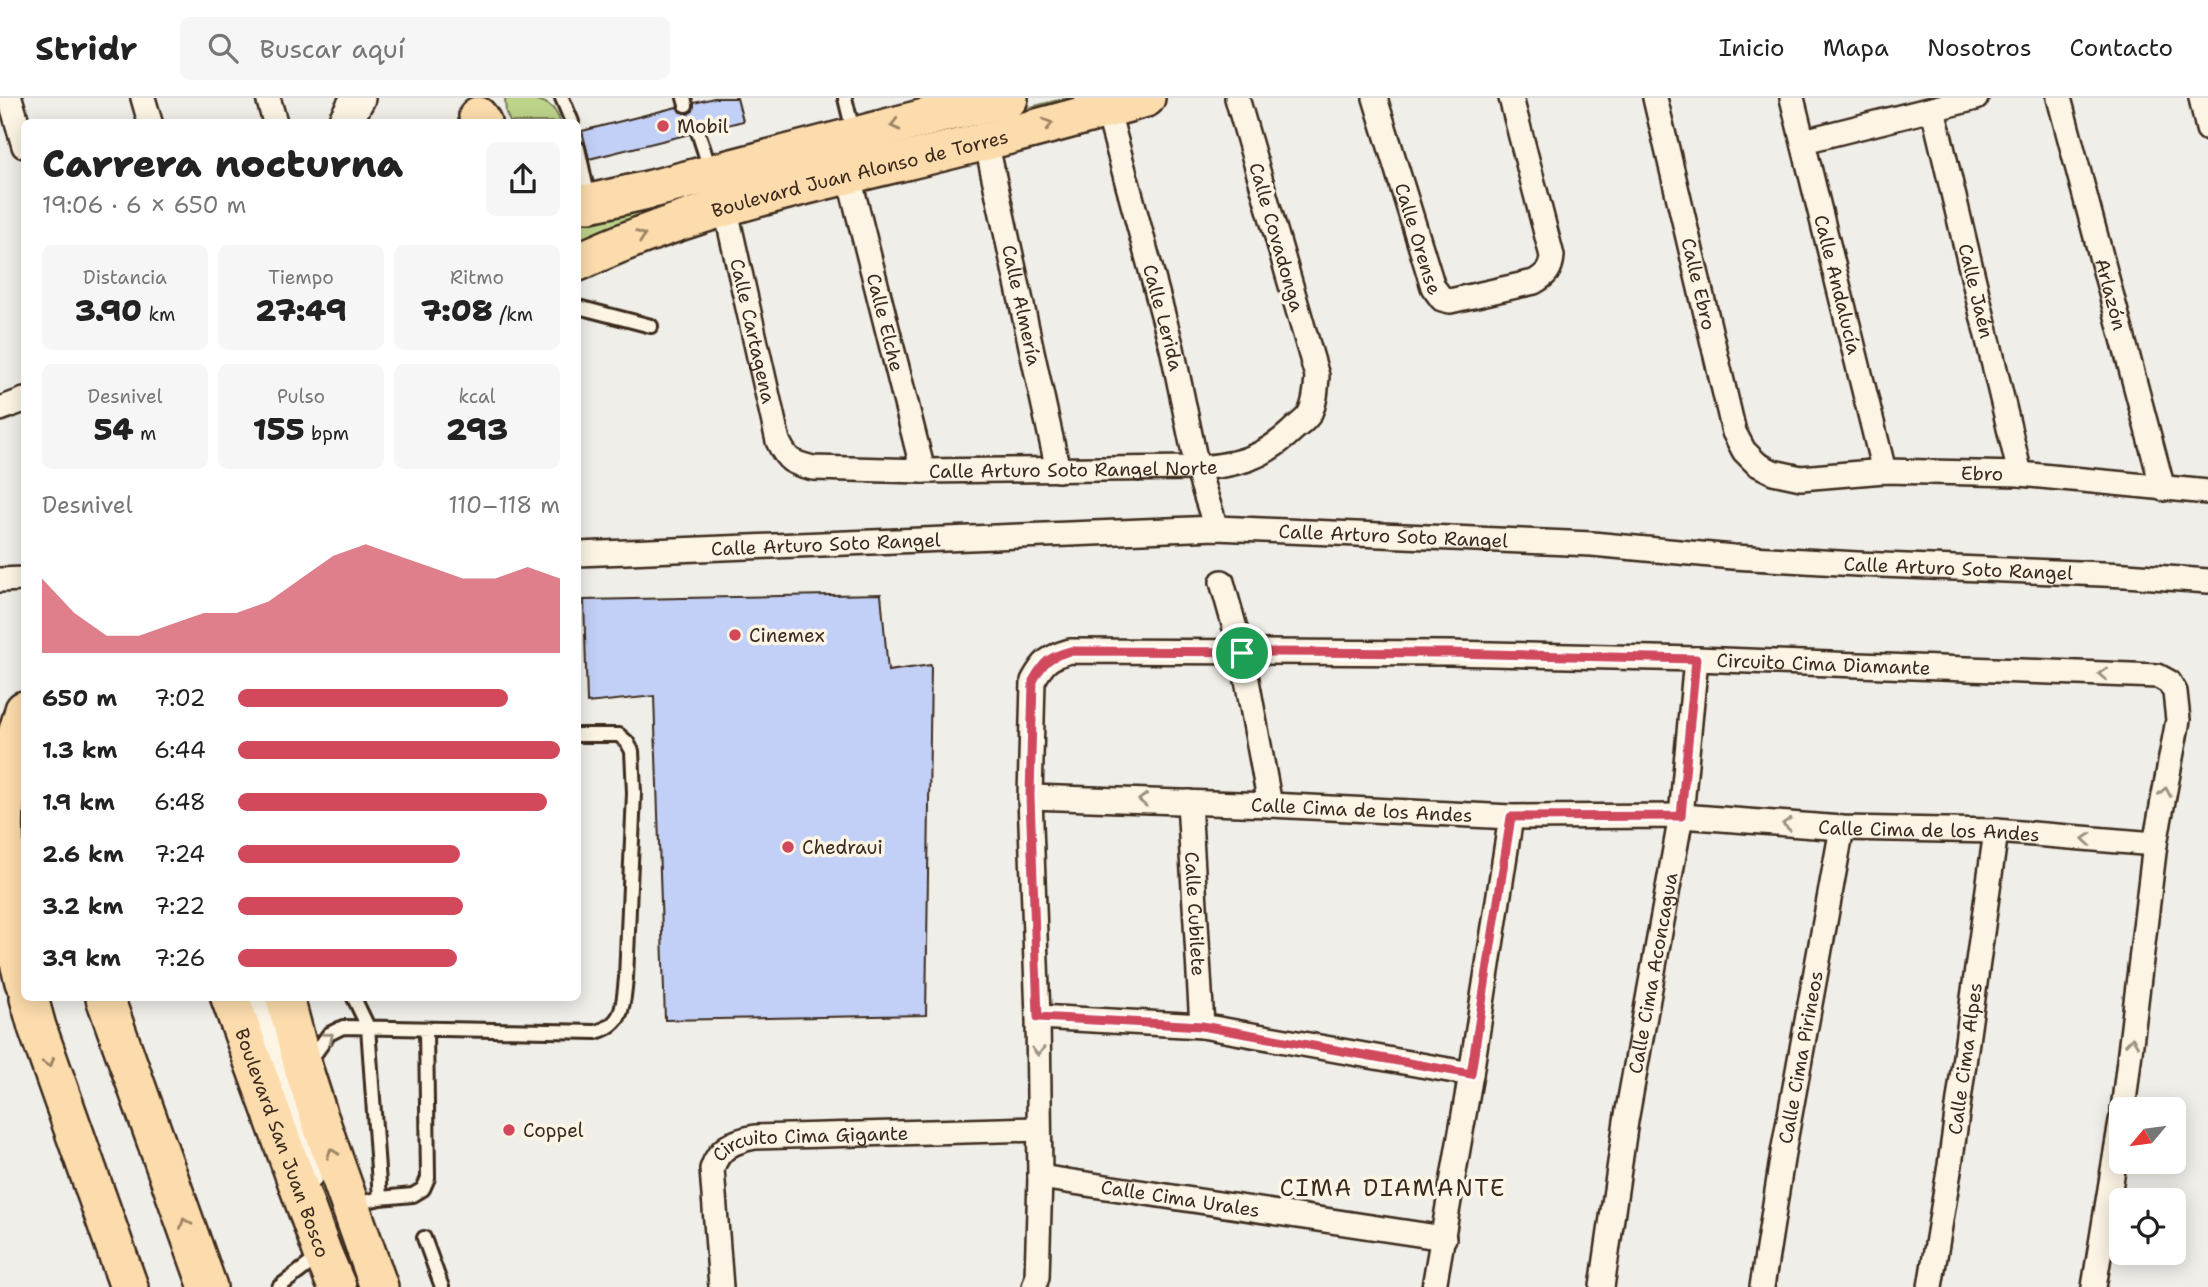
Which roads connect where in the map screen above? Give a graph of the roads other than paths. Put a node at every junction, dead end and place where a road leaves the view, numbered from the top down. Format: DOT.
graph roads {
  1 [pos="10,98"];
  2 [pos="143,98"];
  3 [pos="268,98"];
  4 [pos="358,98"];
  5 [pos="562,98"];
  6 [pos="845,98"];
  7 [pos="1005,98"];
  8 [pos="1146,98"];
  9 [pos="1237,98"];
  10 [pos="1375,98"];
  11 [pos="1511,98"];
  12 [pos="1655,98"];
  13 [pos="1792,98"];
  14 [pos="1976,98"];
  15 [pos="2059,98"];
  16 [pos="2201,98"];
  17 [pos="942,105"];
  18 [pos="1107,108"];
  19 [pos="1933,109"];
  20 [pos="149,119"];
  21 [pos="274,119"];
  22 [pos="347,119"];
  23 [pos="571,119"];
  24 [pos="2208,129"];
  25 [pos="698,132"];
  26 [pos="21,136"];
  27 [pos="855,136"];
  28 [pos="1804,141"];
  29 [pos="986,142"];
  30 [pos="848,173"];
  31 [pos="581,175"];
  32 [pos="718,189"];
  33 [pos="584,202"];
  34 [pos="581,261"];
  35 [pos="581,308"];
  36 [pos="651,326"];
  37 [pos="1317,376"];
  38 [pos="21,401"];
  39 [pos="0,409"];
  40 [pos="785,456"];
  41 [pos="1757,464"];
  42 [pos="1198,468"];
  43 [pos="1058,470"];
  44 [pos="923,471"];
  45 [pos="1884,471"];
  46 [pos="2020,474"];
  47 [pos="2163,489"];
  48 [pos="2208,492"];
  49 [pos="1216,528"];
  50 [pos="581,554"];
  51 [pos="21,579"];
  52 [pos="0,580"];
  53 [pos="2208,580"];
  54 [pos="1222,582"];
  55 [pos="1242,653"];
  56 [pos="1696,659"];
  57 [pos="21,721"];
  58 [pos="581,735"];
  59 [pos="1030,796"];
  60 [pos="1189,802"];
  61 [pos="1270,805"];
  62 [pos="1681,816"];
  63 [pos="1511,817"];
  64 [pos="1842,828"];
  65 [pos="1996,831"];
  66 [pos="2155,844"];
  67 [pos="21,970"];
  68 [pos="30,1001"];
  69 [pos="106,1001"];
  70 [pos="231,1001"];
  71 [pos="262,1001"];
  72 [pos="286,1001"];
  73 [pos="355,1001"];
  74 [pos="1038,1017"];
  75 [pos="1202,1026"];
  76 [pos="368,1027"];
  77 [pos="426,1029"];
  78 [pos="304,1070"];
  79 [pos="1471,1074"];
  80 [pos="2125,1097"];
  81 [pos="1039,1129"];
  82 [pos="2112,1174"];
  83 [pos="1040,1177"];
  84 [pos="302,1193"];
  85 [pos="366,1201"];
  86 [pos="424,1238"];
  87 [pos="1444,1238"];
  88 [pos="323,1254"];
  89 [pos="129,1287"];
  90 [pos="208,1287"];
  91 [pos="279,1287"];
  92 [pos="337,1287"];
  93 [pos="379,1287"];
  94 [pos="442,1287"];
  95 [pos="721,1287"];
  96 [pos="1034,1287"];
  97 [pos="1434,1287"];
  98 [pos="1602,1287"];
  99 [pos="1762,1287"];
  100 [pos="1930,1287"];
  101 [pos="2094,1287"];
  1 -- 26 [label="street"];
  2 -- 20 [label="street"];
  3 -- 21 [label="street"];
  4 -- 22 [label="main road"];
  5 -- 23 [label="lane"];
  6 -- 27 [label="lane"];
  7 -- 17 [label="main road, Boulevard Juan Alonso de Torres"];
  8 -- 18 [label="main road, Boulevard Juan Alonso de Torres"];
  9 -- 37 [label="street, Calle Covadonga"];
  10 -- 11 [label="street, Calle Orense"];
  12 -- 41 [label="street, Calle Ebro"];
  13 -- 28 [label="street, Calle Andalucía"];
  14 -- 19 [label="street"];
  15 -- 47 [label="street, Arlazón"];
  16 -- 24 [label="street"];
  17 -- 27 [label="main road, Boulevard Juan Alonso de Torres, one-way"];
  29 -- 18 [label="main road, Boulevard Juan Alonso de Torres, one-way"];
  18 -- 42 [label="street, Calle Lerida"];
  19 -- 28 [label="street"];
  19 -- 46 [label="street, Calle Jaén"];
  25 -- 32 [label="lane"];
  27 -- 32 [label="main road, Boulevard Juan Alonso de Torres"];
  28 -- 45 [label="street, Calle Andalucía"];
  29 -- 30 [label="main road, Boulevard Juan Alonso de Torres"];
  29 -- 43 [label="street, Calle Almería"];
  30 -- 32 [label="main road, Boulevard Juan Alonso de Torres"];
  30 -- 44 [label="street, Calle Elche"];
  31 -- 33 [label="lane"];
  32 -- 33 [label="main road, Boulevard Juan Alonso de Torres"];
  34 -- 32 [label="main road, Boulevard Juan Alonso de Torres, one-way"];
  32 -- 40 [label="street, Calle Cartagena"];
  35 -- 36 [label="lane"];
  37 -- 42 [label="street, Calle Arturo Soto Rangel Norte"];
  38 -- 39 [label="street"];
  40 -- 44 [label="street, Calle Arturo Soto Rangel Norte"];
  41 -- 45 [label="street, Ebro"];
  42 -- 43 [label="street, Calle Arturo Soto Rangel Norte"];
  42 -- 49 [label="street, Calle Lerida"];
  43 -- 44 [label="street, Calle Arturo Soto Rangel Norte"];
  45 -- 46 [label="street, Ebro"];
  46 -- 47 [label="street, Ebro"];
  47 -- 48 [label="street, Ebro"];
  49 -- 50 [label="street, Calle Arturo Soto Rangel"];
  49 -- 53 [label="street, Calle Arturo Soto Rangel"];
  51 -- 52 [label="street"];
  54 -- 55 [label="street"];
  55 -- 56 [label="street, Circuito Cima Diamante"];
  55 -- 59 [label="street, Circuito Cima Diamante"];
  55 -- 61 [label="street"];
  56 -- 62 [label="street, Calle Cima Aconcagua"];
  66 -- 56 [label="street, Circuito Cima Diamante, one-way"];
  57 -- 67 [label="main road"];
  58 -- 77 [label="lane"];
  60 -- 59 [label="street, Calle Cima de los Andes, one-way"];
  59 -- 74 [label="street, Circuito Cima Diamante"];
  60 -- 61 [label="street, Calle Cima de los Andes"];
  60 -- 75 [label="street, Calle Cubilete"];
  61 -- 63 [label="street, Calle Cima de los Andes"];
  62 -- 63 [label="street, Calle Cima de los Andes"];
  64 -- 62 [label="street, Calle Cima de los Andes, one-way"];
  62 -- 98 [label="street, Calle Cima Aconcagua"];
  63 -- 79 [label="street"];
  64 -- 65 [label="street, Calle Cima de los Andes"];
  64 -- 99 [label="street, Calle Cima Pirineos"];
  66 -- 65 [label="street, Calle Cima de los Andes, one-way"];
  65 -- 100 [label="street, Calle Cima Alpes"];
  80 -- 66 [label="street, Circuito Cima Diamante, one-way"];
  68 -- 89 [label="main road, one-way"];
  90 -- 69 [label="main road, one-way"];
  70 -- 84 [label="main road, Boulevard San Juan Bosco"];
  71 -- 84 [label="main road"];
  72 -- 78 [label="main road"];
  73 -- 76 [label="lane"];
  74 -- 75 [label="street"];
  74 -- 81 [label="street, Circuito Cima Diamante, one-way"];
  75 -- 79 [label="street"];
  76 -- 77 [label="lane"];
  78 -- 76 [label="lane, one-way"];
  76 -- 85 [label="lane"];
  77 -- 85 [label="lane"];
  85 -- 78 [label="main road, one-way"];
  79 -- 87 [label="street"];
  81 -- 83 [label="street, Circuito Cima Diamante"];
  81 -- 95 [label="street, Circuito Cima Gigante"];
  82 -- 101 [label="street"];
  83 -- 87 [label="street, Calle Cima Urales"];
  83 -- 96 [label="street, Circuito Cima Diamante"];
  84 -- 88 [label="main road, Boulevard San Juan Bosco"];
  85 -- 93 [label="main road"];
  86 -- 94 [label="lane"];
  87 -- 97 [label="street"];
  88 -- 91 [label="lane"];
  88 -- 92 [label="main road, Boulevard San Juan Bosco"];
}
